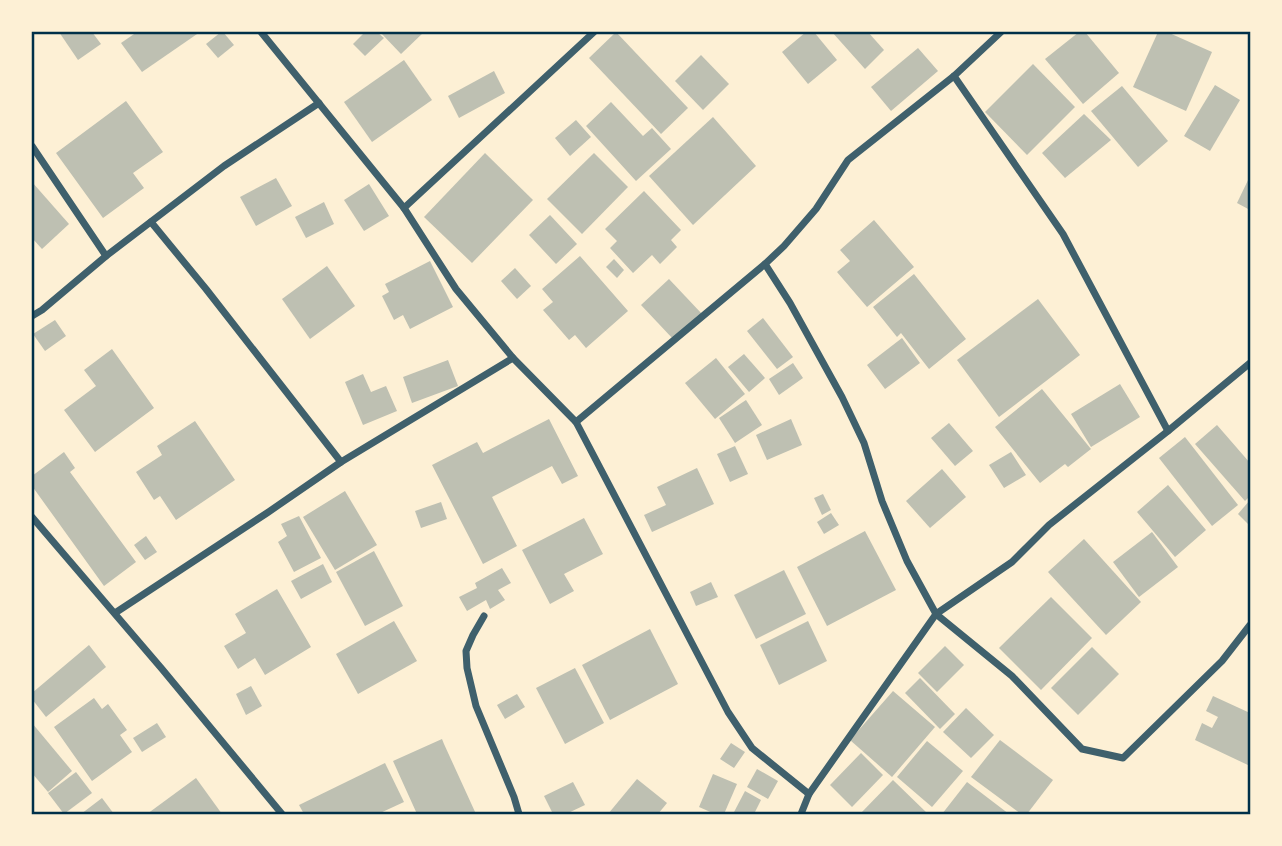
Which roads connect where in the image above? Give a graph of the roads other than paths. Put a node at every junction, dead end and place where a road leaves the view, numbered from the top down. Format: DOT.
graph roads {
  1 [pos="261,32"];
  2 [pos="594,32"];
  3 [pos="1001,32"];
  4 [pos="954,76"];
  5 [pos="319,103"];
  6 [pos="32,146"];
  7 [pos="404,208"];
  8 [pos="151,222"];
  9 [pos="106,256"];
  10 [pos="765,264"];
  11 [pos="32,316"];
  12 [pos="513,358"];
  13 [pos="1251,363"];
  14 [pos="576,422"];
  15 [pos="1168,431"];
  16 [pos="341,462"];
  17 [pos="32,517"];
  18 [pos="115,613"];
  19 [pos="936,614"];
  20 [pos="484,616"];
  21 [pos="1251,625"];
  22 [pos="809,794"];
  23 [pos="282,814"];
  24 [pos="519,814"];
  25 [pos="801,814"];
  1 -- 5 [label="street"];
  2 -- 7 [label="street"];
  3 -- 4 [label="street"];
  4 -- 10 [label="street"];
  4 -- 15 [label="street"];
  5 -- 7 [label="street"];
  5 -- 8 [label="street"];
  6 -- 9 [label="street"];
  7 -- 12 [label="street"];
  8 -- 9 [label="street"];
  8 -- 16 [label="street"];
  9 -- 11 [label="street"];
  10 -- 14 [label="street"];
  10 -- 19 [label="street"];
  12 -- 14 [label="street"];
  12 -- 16 [label="street"];
  13 -- 15 [label="street"];
  14 -- 22 [label="street"];
  15 -- 19 [label="street"];
  16 -- 18 [label="street"];
  17 -- 18 [label="street"];
  18 -- 23 [label="street"];
  19 -- 21 [label="street"];
  19 -- 22 [label="street"];
  20 -- 24 [label="street"];
  22 -- 25 [label="street"];
}
